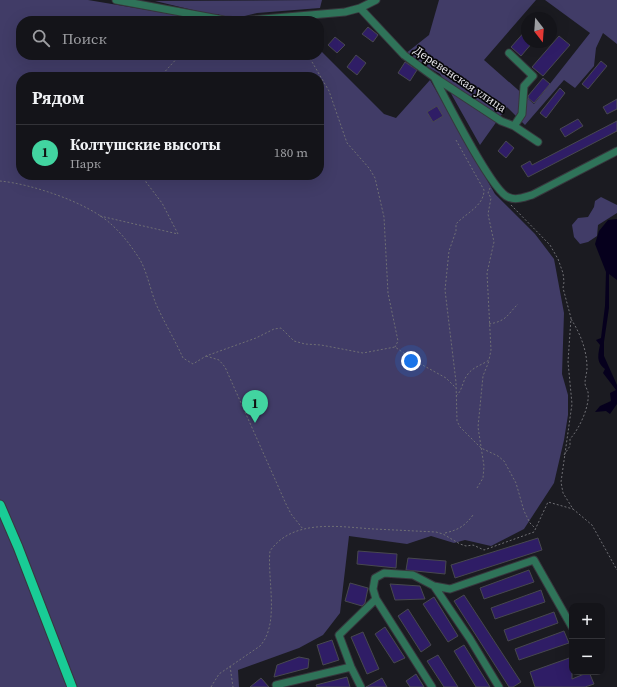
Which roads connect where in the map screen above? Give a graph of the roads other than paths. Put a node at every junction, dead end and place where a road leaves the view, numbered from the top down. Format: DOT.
graph roads {
  1 [pos="116,0"];
  2 [pos="376,0"];
  3 [pos="360,8"];
  4 [pos="202,16"];
  5 [pos="298,16"];
  6 [pos="509,53"];
  7 [pos="434,77"];
  8 [pos="514,126"];
  9 [pos="538,142"];
  10 [pos="617,151"];
  11 [pos="0,505"];
  12 [pos="434,586"];
  13 [pos="376,599"];
  14 [pos="569,622"];
  15 [pos="351,667"];
  16 [pos="276,684"];
  17 [pos="72,687"];
  18 [pos="362,687"];
  19 [pos="432,687"];
  20 [pos="499,687"];
  1 -- 4 [label="street"];
  2 -- 3 [label="street"];
  3 -- 5 [label="street"];
  3 -- 7 [label="street, Деревенская улица"];
  6 -- 8 [label="street"];
  7 -- 8 [label="street, Деревенская улица"];
  7 -- 10 [label="street"];
  8 -- 9 [label="street, Деревенская улица"];
  11 -- 17 [label="main road"];
  12 -- 13 [label="street"];
  12 -- 14 [label="street"];
  12 -- 20 [label="street"];
  13 -- 15 [label="street"];
  13 -- 19 [label="street"];
  15 -- 16 [label="street"];
  15 -- 18 [label="street"];
}
